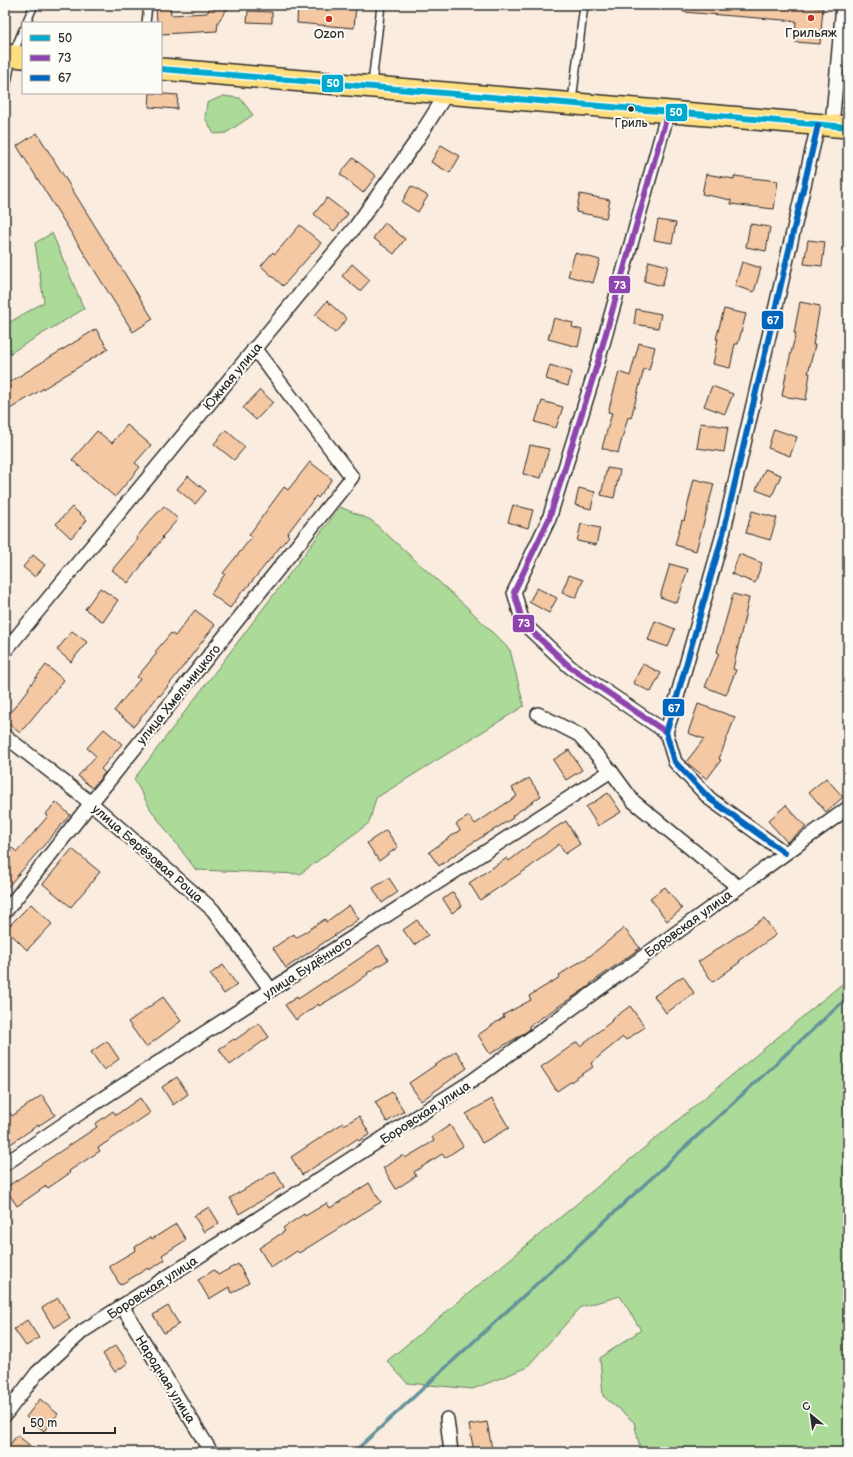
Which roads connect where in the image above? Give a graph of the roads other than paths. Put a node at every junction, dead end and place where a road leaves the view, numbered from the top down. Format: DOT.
graph roads {
  1 [pos="34,5"];
  2 [pos="148,5"];
  3 [pos="381,5"];
  4 [pos="584,5"];
  5 [pos="843,5"];
  6 [pos="26,22"];
  7 [pos="146,22"];
  8 [pos="22,33"];
  9 [pos="13,56"];
  10 [pos="162,69"];
  11 [pos="372,86"];
  12 [pos="447,92"];
  13 [pos="5,93"];
  14 [pos="572,104"];
  15 [pos="668,112"];
  16 [pos="833,126"];
  17 [pos="254,348"];
  18 [pos="5,651"];
  19 [pos="538,714"];
  20 [pos="666,732"];
  21 [pos="5,736"];
  22 [pos="611,771"];
  23 [pos="91,803"];
  24 [pos="848,808"];
  25 [pos="785,853"];
  26 [pos="738,887"];
  27 [pos="5,912"];
  28 [pos="271,990"];
  29 [pos="5,1164"];
  30 [pos="122,1306"];
  31 [pos="5,1415"];
  32 [pos="447,1419"];
  33 [pos="211,1452"];
  34 [pos="451,1452"];
  1 -- 6 [label="lane"];
  2 -- 7 [label="lane"];
  3 -- 11 [label="lane"];
  4 -- 14 [label="lane"];
  5 -- 16 [label="street"];
  8 -- 9 [label="lane"];
  9 -- 13 [label="lane"];
  10 -- 11 [label="main road"];
  11 -- 12 [label="main road"];
  12 -- 14 [label="main road"];
  12 -- 17 [label="street, Южная улица"];
  14 -- 15 [label="main road"];
  15 -- 16 [label="main road"];
  15 -- 20 [label="street"];
  16 -- 20 [label="street"];
  17 -- 18 [label="street, Южная улица"];
  17 -- 23 [label="street, улица Хмельницкого"];
  19 -- 22 [label="street"];
  20 -- 25 [label="street"];
  21 -- 23 [label="street, улица Берёзовая Роща"];
  22 -- 26 [label="street"];
  22 -- 28 [label="street, улица Будённого"];
  23 -- 27 [label="street, улица Хмельницкого"];
  23 -- 28 [label="street, улица Берёзовая Роща"];
  24 -- 25 [label="street, Боровская улица"];
  25 -- 26 [label="street, Боровская улица"];
  26 -- 30 [label="street, Боровская улица"];
  28 -- 29 [label="street, улица Будённого"];
  30 -- 31 [label="street, Боровская улица"];
  30 -- 33 [label="street, Народная улица"];
  32 -- 34 [label="street"];
}
